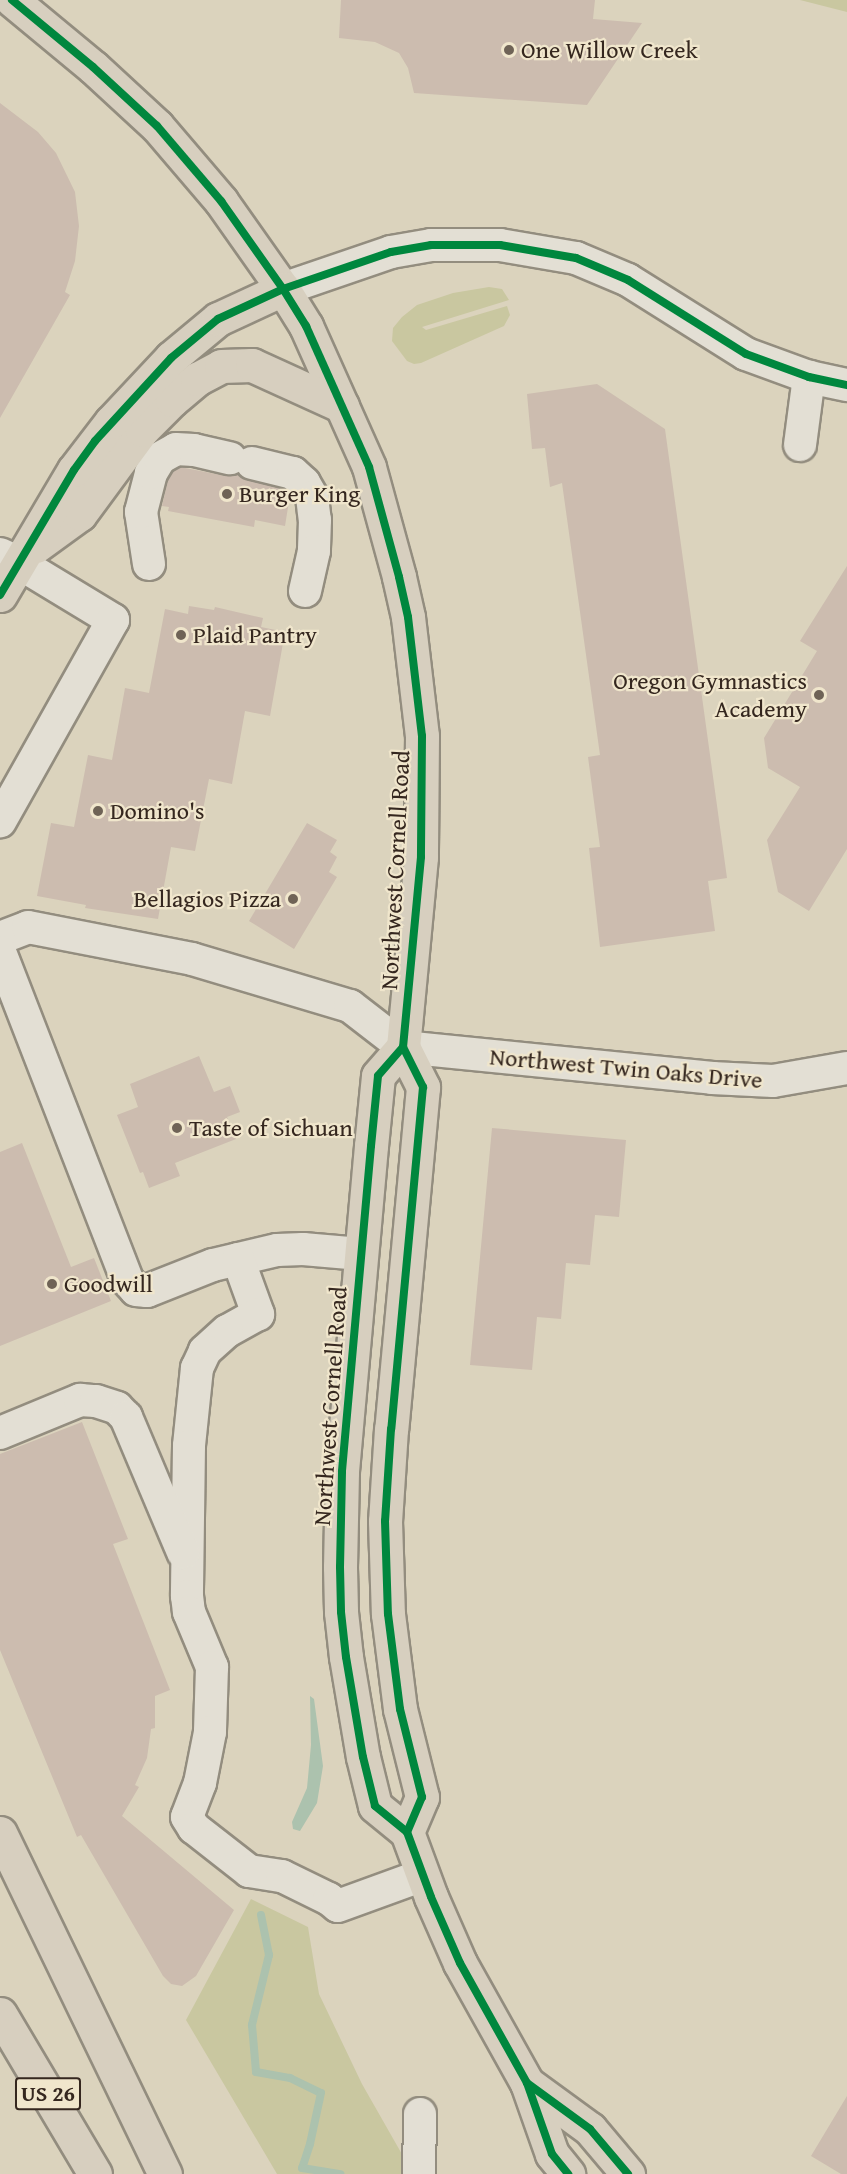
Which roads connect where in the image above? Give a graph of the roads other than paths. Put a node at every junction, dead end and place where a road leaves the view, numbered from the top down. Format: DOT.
graph roads {
  1 [pos="8,1"];
  2 [pos="283,289"];
  3 [pos="809,377"];
  4 [pos="847,385"];
  5 [pos="342,406"];
  6 [pos="800,445"];
  7 [pos="14,558"];
  8 [pos="149,564"];
  9 [pos="305,591"];
  10 [pos="0,595"];
  11 [pos="0,822"];
  12 [pos="0,938"];
  13 [pos="0,952"];
  14 [pos="404,1047"];
  15 [pos="847,1068"];
  16 [pos="361,1254"];
  17 [pos="238,1259"];
  18 [pos="0,1433"];
  19 [pos="188,1564"];
  20 [pos="407,1832"];
  21 [pos="0,1833"];
  22 [pos="423,1875"];
  23 [pos="0,2014"];
  24 [pos="527,2083"];
  25 [pos="420,2114"];
  26 [pos="96,2174"];
  27 [pos="165,2174"];
  28 [pos="418,2174"];
  29 [pos="568,2174"];
  30 [pos="628,2174"];
  1 -- 2 [label="main road, Northwest Cornell Road"];
  2 -- 3 [label="street"];
  2 -- 5 [label="main road, Northwest Cornell Road"];
  2 -- 7 [label="main road"];
  3 -- 4 [label="street"];
  3 -- 6 [label="street"];
  5 -- 7 [label="main road"];
  5 -- 14 [label="main road, Northwest Cornell Road"];
  7 -- 10 [label="main road"];
  7 -- 11 [label="street"];
  8 -- 9 [label="street"];
  12 -- 14 [label="street"];
  13 -- 17 [label="street"];
  14 -- 15 [label="street, Northwest Twin Oaks Drive"];
  14 -- 16 [label="main road, Northwest Cornell Road"];
  14 -- 20 [label="main road"];
  16 -- 17 [label="street"];
  16 -- 20 [label="main road, Northwest Cornell Road"];
  17 -- 19 [label="street"];
  18 -- 19 [label="street"];
  19 -- 22 [label="street"];
  20 -- 22 [label="main road"];
  21 -- 27 [label="main road"];
  22 -- 24 [label="main road"];
  23 -- 26 [label="main road, US 26"];
  24 -- 29 [label="main road"];
  24 -- 30 [label="main road"];
  25 -- 28 [label="street"];
}
